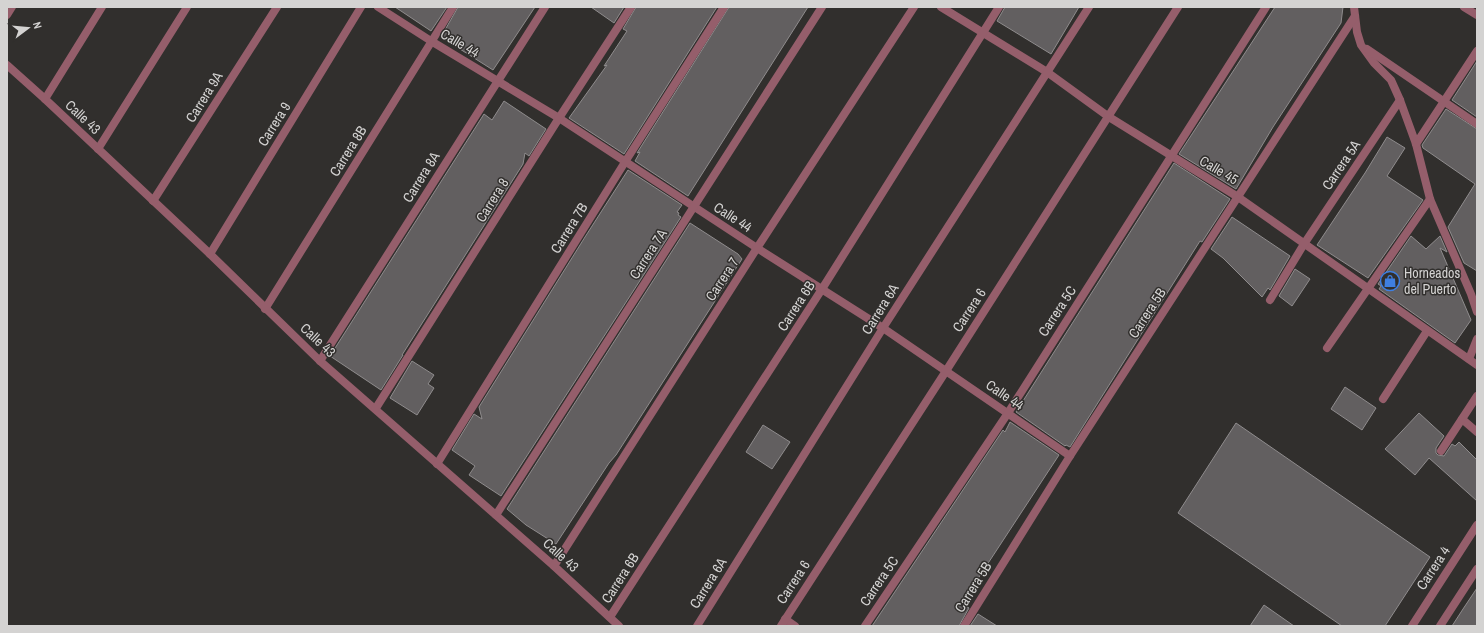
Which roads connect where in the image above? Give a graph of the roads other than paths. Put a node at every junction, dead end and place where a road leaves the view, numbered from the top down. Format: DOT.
graph roads {
  1 [pos="12,7"];
  2 [pos="102,7"];
  3 [pos="187,7"];
  4 [pos="277,7"];
  5 [pos="361,7"];
  6 [pos="378,7"];
  7 [pos="453,7"];
  8 [pos="546,7"];
  9 [pos="631,7"];
  10 [pos="724,7"];
  11 [pos="822,7"];
  12 [pos="914,7"];
  13 [pos="941,7"];
  14 [pos="999,7"];
  15 [pos="1089,7"];
  16 [pos="1178,7"];
  17 [pos="1266,7"];
  18 [pos="1354,7"];
  19 [pos="1464,7"];
  20 [pos="7,15"];
  21 [pos="1477,15"];
  22 [pos="1355,16"];
  23 [pos="982,33"];
  24 [pos="431,41"];
  25 [pos="1361,45"];
  26 [pos="1477,51"];
  27 [pos="7,65"];
  28 [pos="1047,72"];
  29 [pos="498,81"];
  30 [pos="45,99"];
  31 [pos="1400,100"];
  32 [pos="1443,102"];
  33 [pos="1109,117"];
  34 [pos="559,118"];
  35 [pos="1477,124"];
  36 [pos="1416,144"];
  37 [pos="98,149"];
  38 [pos="1171,157"];
  39 [pos="625,162"];
  40 [pos="1238,197"];
  41 [pos="1430,199"];
  42 [pos="154,201"];
  43 [pos="694,207"];
  44 [pos="1304,244"];
  45 [pos="757,248"];
  46 [pos="210,254"];
  47 [pos="1477,285"];
  48 [pos="822,289"];
  49 [pos="1368,289"];
  50 [pos="1471,294"];
  51 [pos="1270,300"];
  52 [pos="266,309"];
  53 [pos="1477,312"];
  54 [pos="883,328"];
  55 [pos="1427,331"];
  56 [pos="1477,339"];
  57 [pos="1327,348"];
  58 [pos="1469,360"];
  59 [pos="320,361"];
  60 [pos="1477,365"];
  61 [pos="946,371"];
  62 [pos="1477,396"];
  63 [pos="1383,399"];
  64 [pos="376,408"];
  65 [pos="1008,413"];
  66 [pos="1462,419"];
  67 [pos="1477,432"];
  68 [pos="1441,451"];
  69 [pos="1070,456"];
  70 [pos="437,464"];
  71 [pos="496,515"];
  72 [pos="1477,525"];
  73 [pos="554,566"];
  74 [pos="1477,569"];
  75 [pos="610,617"];
  76 [pos="783,622"];
  77 [pos="619,626"];
  78 [pos="697,626"];
  79 [pos="795,626"];
  80 [pos="865,626"];
  81 [pos="964,626"];
  82 [pos="1412,626"];
  83 [pos="1440,626"];
  1 -- 20 [label="street"];
  2 -- 30 [label="street"];
  3 -- 37 [label="street"];
  4 -- 42 [label="street, Carrera 9A"];
  5 -- 46 [label="street, Carrera 9"];
  6 -- 24 [label="street, Calle 44"];
  7 -- 24 [label="street, Carrera 8B"];
  8 -- 29 [label="street, Carrera 8A"];
  9 -- 34 [label="street, Carrera 8"];
  10 -- 39 [label="street, Carrera 7B"];
  11 -- 43 [label="street, Carrera 7A"];
  12 -- 45 [label="street, Carrera 7"];
  13 -- 23 [label="street, Calle 45"];
  14 -- 23 [label="street, Carrera 6B"];
  15 -- 28 [label="street, Carrera 6A"];
  16 -- 33 [label="street, Carrera 6"];
  17 -- 38 [label="street, Carrera 5C"];
  18 -- 22 [label="street"];
  19 -- 21 [label="street"];
  22 -- 25 [label="street"];
  22 -- 40 [label="street, Carrera 5B"];
  23 -- 28 [label="street, Calle 45"];
  23 -- 48 [label="street, Carrera 6B"];
  24 -- 29 [label="street, Calle 44"];
  24 -- 52 [label="street, Carrera 8B"];
  25 -- 31 [label="street"];
  25 -- 32 [label="street"];
  26 -- 32 [label="street"];
  27 -- 30 [label="street, Calle 43"];
  28 -- 33 [label="street, Calle 45"];
  28 -- 54 [label="street, Carrera 6A"];
  29 -- 34 [label="street, Calle 44"];
  29 -- 59 [label="street, Carrera 8A"];
  30 -- 37 [label="street, Calle 43"];
  31 -- 36 [label="street"];
  31 -- 44 [label="street, Carrera 5A"];
  32 -- 35 [label="street"];
  32 -- 36 [label="street"];
  33 -- 38 [label="street, Calle 45"];
  33 -- 61 [label="street, Carrera 6"];
  34 -- 39 [label="street, Calle 44"];
  34 -- 64 [label="street, Carrera 8"];
  36 -- 41 [label="street"];
  37 -- 42 [label="street, Calle 43"];
  38 -- 40 [label="street, Calle 45"];
  38 -- 65 [label="street, Carrera 5C"];
  39 -- 43 [label="street, Calle 44"];
  39 -- 70 [label="street, Carrera 7B"];
  40 -- 44 [label="street, Calle 45"];
  40 -- 69 [label="street, Carrera 5B"];
  41 -- 49 [label="street"];
  41 -- 50 [label="street"];
  42 -- 46 [label="street, Calle 43"];
  43 -- 45 [label="street, Calle 44"];
  43 -- 71 [label="street, Carrera 7A"];
  44 -- 49 [label="street, Calle 45"];
  44 -- 51 [label="street, Carrera 5A"];
  45 -- 48 [label="street, Calle 44"];
  45 -- 73 [label="street, Carrera 7"];
  46 -- 52 [label="street, Calle 43"];
  47 -- 50 [label="street"];
  48 -- 54 [label="street, Calle 44"];
  48 -- 75 [label="street, Carrera 6B"];
  49 -- 55 [label="street, Calle 45"];
  49 -- 57 [label="street"];
  50 -- 53 [label="street"];
  52 -- 59 [label="street, Calle 43"];
  54 -- 61 [label="street, Calle 44"];
  54 -- 78 [label="street, Carrera 6A"];
  55 -- 58 [label="street, Calle 45"];
  55 -- 63 [label="street"];
  56 -- 58 [label="street"];
  58 -- 60 [label="street, Calle 45"];
  59 -- 64 [label="street, Calle 43"];
  61 -- 65 [label="street, Calle 44"];
  61 -- 76 [label="street, Carrera 6"];
  62 -- 66 [label="street"];
  64 -- 70 [label="street, Calle 43"];
  65 -- 69 [label="street, Calle 44"];
  65 -- 80 [label="street, Carrera 5C"];
  66 -- 67 [label="street"];
  66 -- 68 [label="street"];
  69 -- 81 [label="street, Carrera 5B"];
  70 -- 71 [label="street, Calle 43"];
  71 -- 73 [label="street, Calle 43"];
  72 -- 82 [label="street, Carrera 4"];
  73 -- 75 [label="street, Calle 43"];
  74 -- 83 [label="street"];
  75 -- 77 [label="street, Calle 43"];
  76 -- 79 [label="street"];
}
